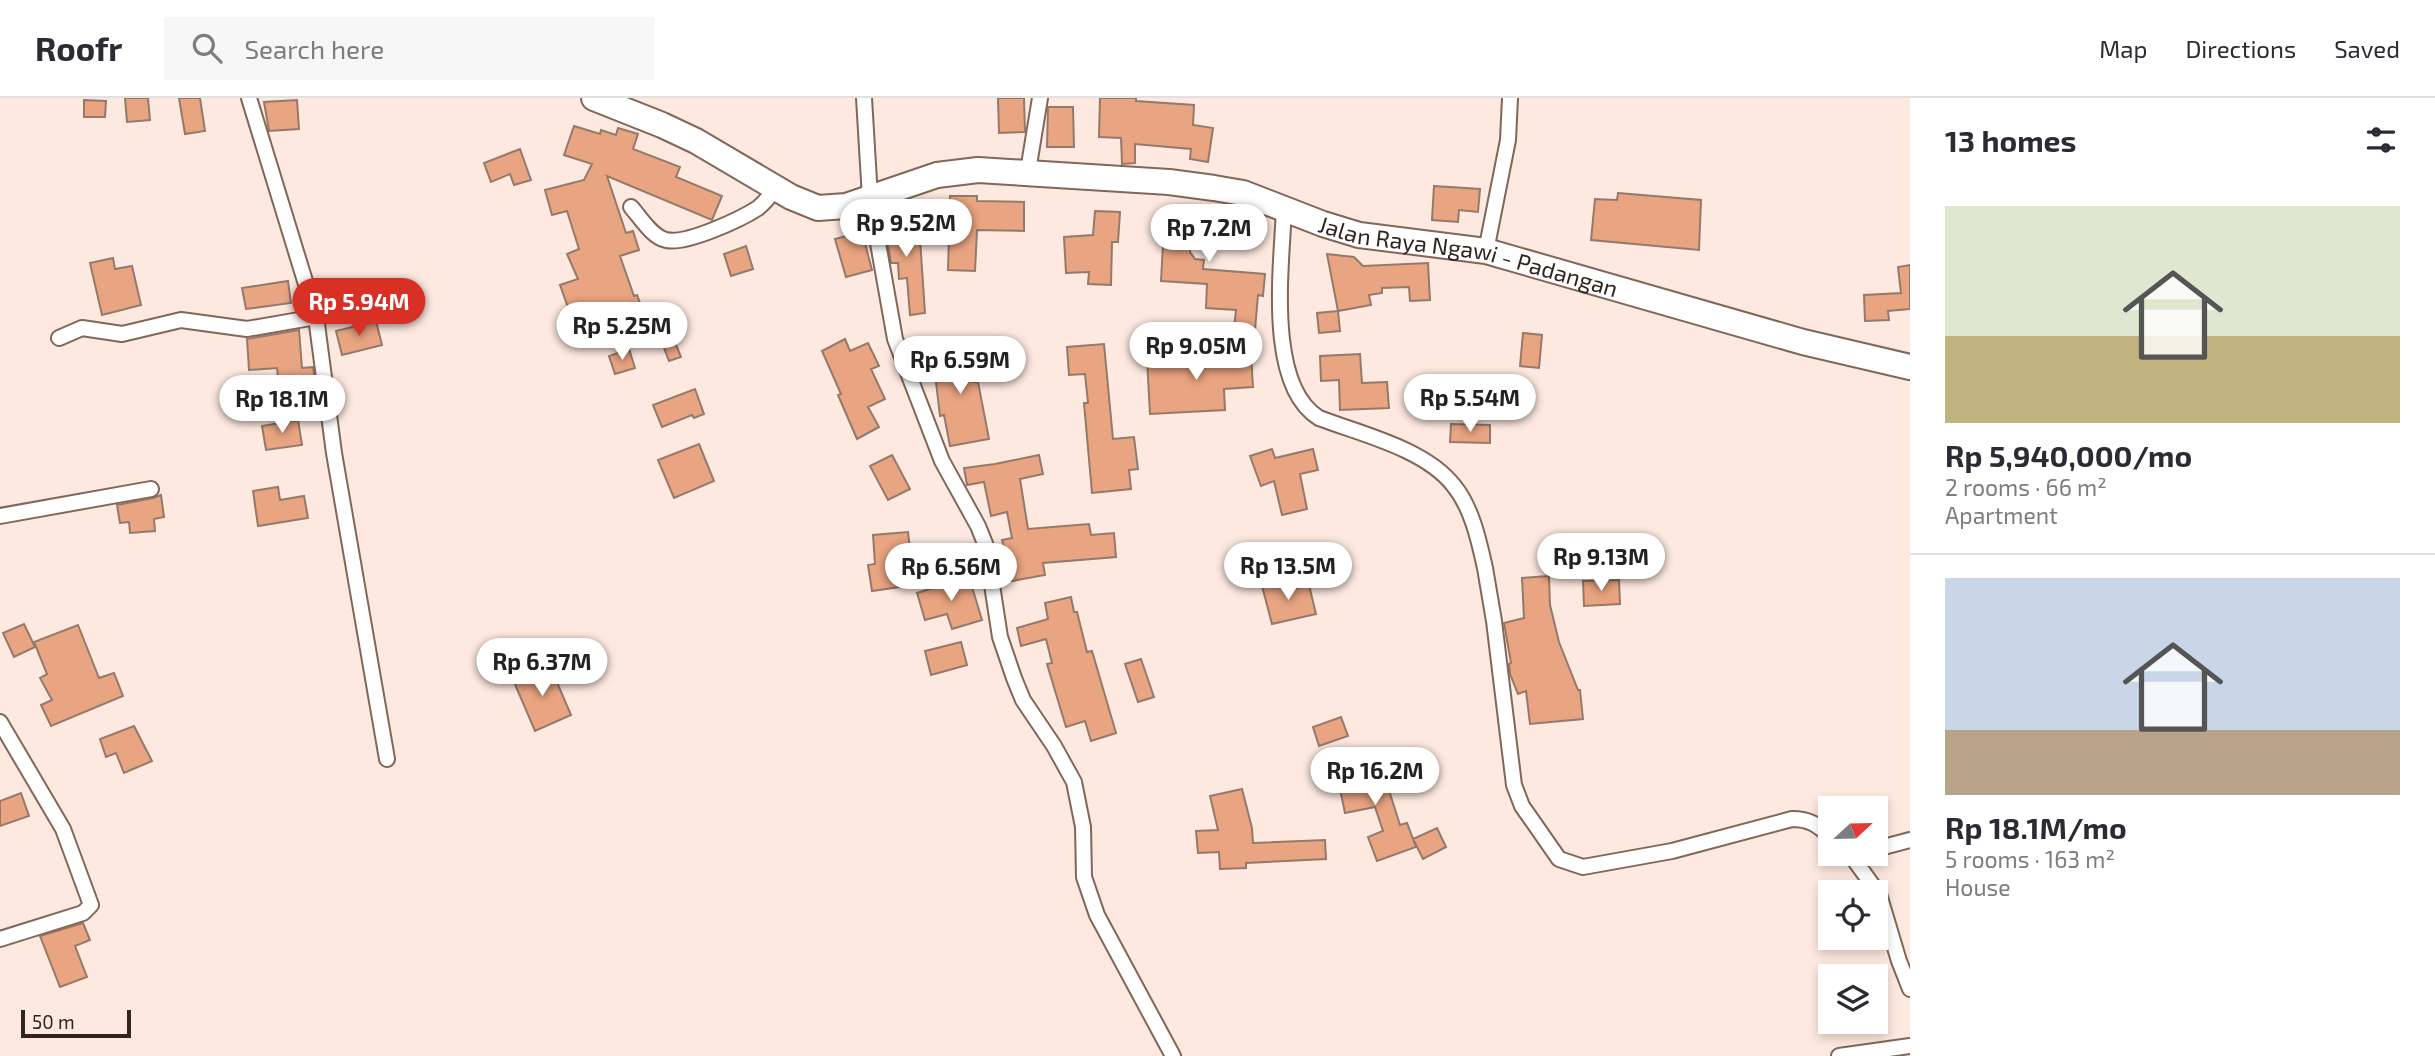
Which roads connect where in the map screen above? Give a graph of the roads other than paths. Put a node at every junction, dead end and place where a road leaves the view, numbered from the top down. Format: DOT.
graph roads {
  1 [pos="249,98"];
  2 [pos="594,98"];
  3 [pos="864,98"];
  4 [pos="1040,98"];
  5 [pos="1510,98"];
  6 [pos="1028,171"];
  7 [pos="776,188"];
  8 [pos="870,198"];
  9 [pos="632,207"];
  10 [pos="1284,208"];
  11 [pos="1486,251"];
  12 [pos="316,317"];
  13 [pos="59,338"];
  14 [pos="1910,367"];
  15 [pos="151,489"];
  16 [pos="0,516"];
  17 [pos="0,722"];
  18 [pos="387,759"];
  19 [pos="1818,826"];
  20 [pos="1910,840"];
  21 [pos="1888,846"];
  22 [pos="1860,866"];
  23 [pos="0,939"];
  24 [pos="1910,989"];
  25 [pos="1910,1046"];
  26 [pos="1173,1056"];
  27 [pos="1839,1056"];
  1 -- 12 [label="street"];
  2 -- 7 [label="highway, Jalan Raya Ngawi - Padangan"];
  3 -- 8 [label="street"];
  4 -- 6 [label="street"];
  5 -- 11 [label="street"];
  6 -- 8 [label="highway, Jalan Raya Ngawi - Padangan"];
  6 -- 10 [label="highway, Jalan Raya Ngawi - Padangan"];
  7 -- 8 [label="highway, Jalan Raya Ngawi - Padangan"];
  7 -- 9 [label="street"];
  8 -- 26 [label="street"];
  10 -- 11 [label="highway, Jalan Raya Ngawi - Padangan"];
  10 -- 19 [label="street"];
  11 -- 14 [label="highway, Jalan Raya Ngawi - Padangan"];
  12 -- 13 [label="street"];
  12 -- 18 [label="street"];
  15 -- 16 [label="street"];
  17 -- 23 [label="street"];
  20 -- 21 [label="street"];
  22 -- 24 [label="street"];
  25 -- 27 [label="street"];
}
